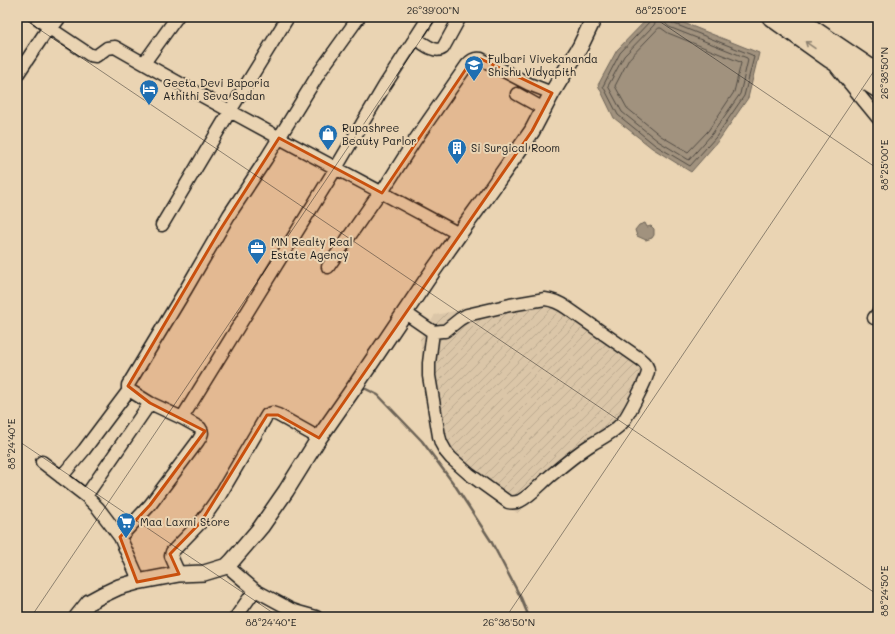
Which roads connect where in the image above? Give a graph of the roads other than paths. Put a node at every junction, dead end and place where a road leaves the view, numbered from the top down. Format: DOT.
graph roads {
  1 [pos="36,17"];
  2 [pos="60,17"];
  3 [pos="177,17"];
  4 [pos="288,17"];
  5 [pos="359,17"];
  6 [pos="429,17"];
  7 [pos="460,17"];
  8 [pos="594,17"];
  9 [pos="771,17"];
  10 [pos="795,17"];
  11 [pos="51,29"];
  12 [pos="416,38"];
  13 [pos="830,59"];
  14 [pos="144,63"];
  15 [pos="878,73"];
  16 [pos="17,74"];
  17 [pos="878,89"];
  18 [pos="552,93"];
  19 [pos="517,94"];
  20 [pos="544,109"];
  21 [pos="230,111"];
  22 [pos="878,118"];
  23 [pos="279,138"];
  24 [pos="336,168"];
  25 [pos="381,192"];
  26 [pos="162,225"];
  27 [pos="459,234"];
  28 [pos="328,267"];
  29 [pos="404,312"];
  30 [pos="433,332"];
  31 [pos="130,390"];
  32 [pos="150,403"];
  33 [pos="182,418"];
  34 [pos="319,438"];
  35 [pos="42,462"];
  36 [pos="61,477"];
  37 [pos="86,496"];
  38 [pos="120,537"];
  39 [pos="227,566"];
  40 [pos="179,574"];
  41 [pos="137,582"];
  42 [pos="255,590"];
  43 [pos="287,613"];
  44 [pos="77,617"];
  45 [pos="236,617"];
  46 [pos="316,617"];
  1 -- 11 [label="street"];
  2 -- 11 [label="street"];
  3 -- 14 [label="street"];
  4 -- 21 [label="street"];
  5 -- 23 [label="street"];
  6 -- 12 [label="street"];
  7 -- 12 [label="street"];
  8 -- 18 [label="main road"];
  13 -- 9 [label="highway, one-way"];
  10 -- 15 [label="highway"];
  11 -- 14 [label="street"];
  11 -- 16 [label="street"];
  12 -- 24 [label="street"];
  13 -- 17 [label="highway"];
  13 -- 22 [label="street"];
  14 -- 21 [label="street"];
  18 -- 20 [label="main road"];
  18 -- 25 [label="street"];
  19 -- 20 [label="street"];
  20 -- 27 [label="main road"];
  21 -- 23 [label="street"];
  21 -- 26 [label="street"];
  23 -- 24 [label="street"];
  23 -- 31 [label="street"];
  24 -- 25 [label="street"];
  24 -- 33 [label="street"];
  25 -- 27 [label="street"];
  25 -- 28 [label="street"];
  27 -- 29 [label="main road"];
  29 -- 30 [label="street"];
  29 -- 34 [label="main road"];
  30 -- 30 [label="street"];
  31 -- 32 [label="street"];
  31 -- 36 [label="street"];
  32 -- 33 [label="street"];
  32 -- 37 [label="street"];
  33 -- 38 [label="street"];
  34 -- 39 [label="main road"];
  34 -- 40 [label="street"];
  35 -- 36 [label="street"];
  36 -- 37 [label="street"];
  37 -- 38 [label="street"];
  38 -- 41 [label="street"];
  39 -- 40 [label="main road"];
  39 -- 42 [label="street"];
  40 -- 41 [label="main road"];
  41 -- 44 [label="main road"];
  42 -- 43 [label="street"];
  42 -- 45 [label="street"];
  43 -- 46 [label="street"];
}
